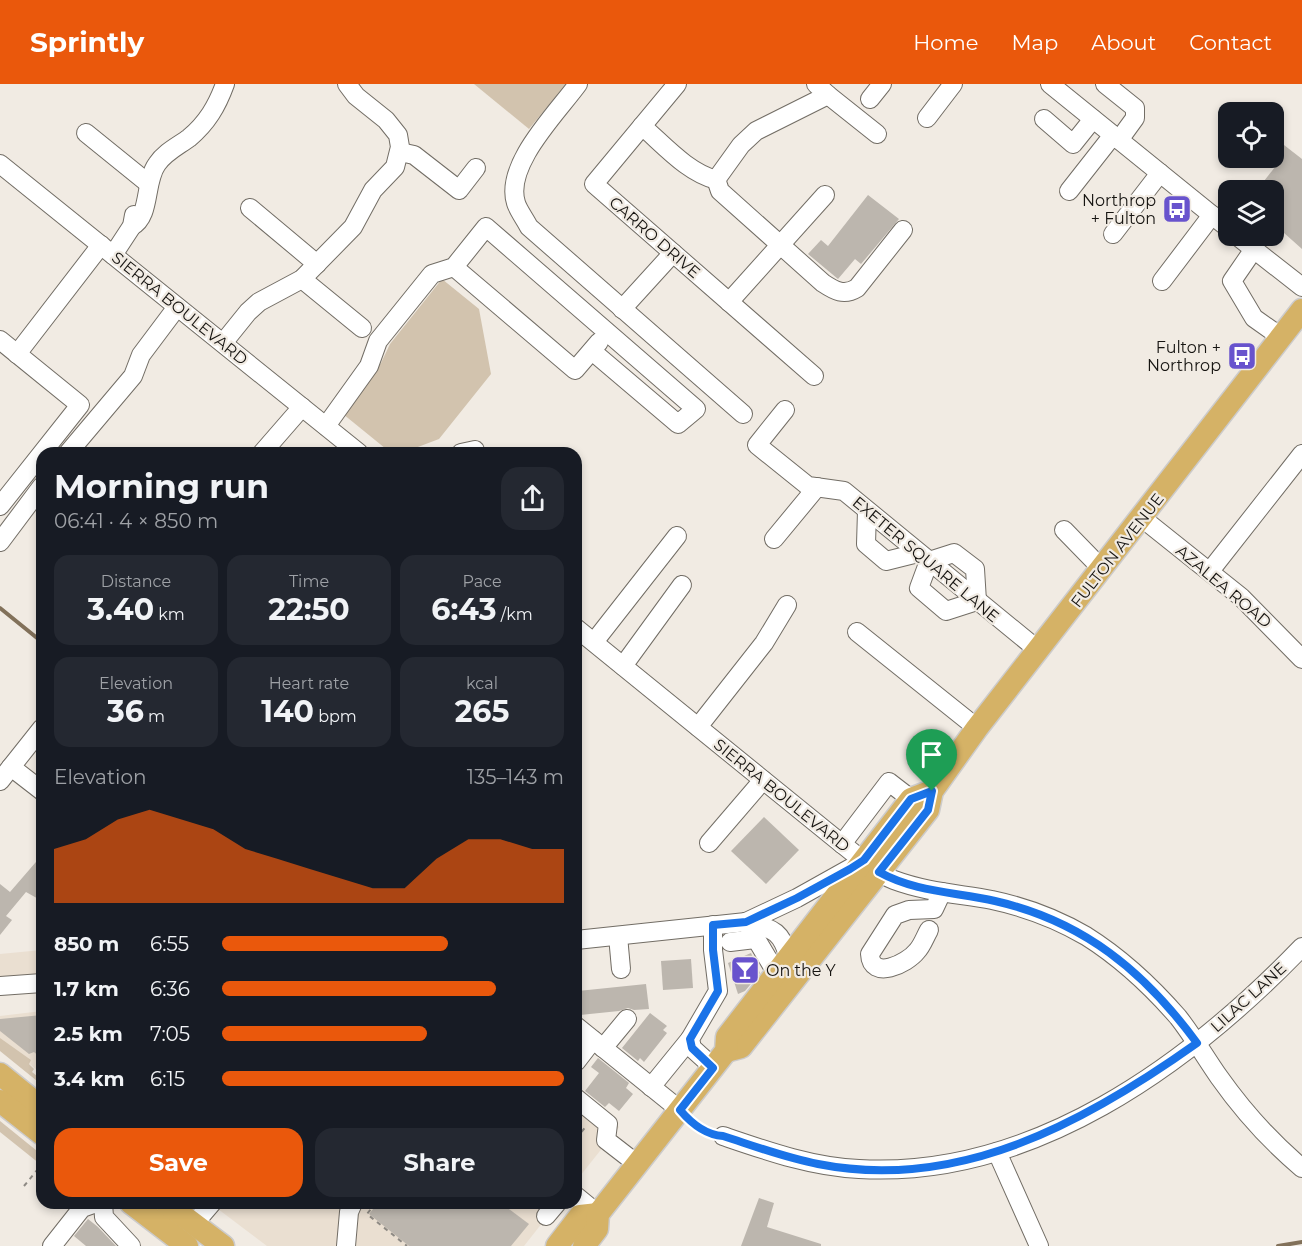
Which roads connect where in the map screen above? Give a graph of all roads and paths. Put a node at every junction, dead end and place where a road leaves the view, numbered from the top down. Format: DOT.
graph roads {
  1 [pos="225,84"];
  2 [pos="578,84"];
  3 [pos="677,84"];
  4 [pos="882,84"];
  5 [pos="953,84"];
  6 [pos="1105,84"];
  7 [pos="1055,86"];
  8 [pos="353,87"];
  9 [pos="822,89"];
  10 [pos="870,99"];
  11 [pos="927,118"];
  12 [pos="1044,119"];
  13 [pos="1093,119"];
  14 [pos="642,126"];
  15 [pos="86,133"];
  16 [pos="877,134"];
  17 [pos="1116,138"];
  18 [pos="400,152"];
  19 [pos="0,164"];
  20 [pos="476,168"];
  21 [pos="1160,173"];
  22 [pos="717,180"];
  23 [pos="149,183"];
  24 [pos="1069,191"];
  25 [pos="825,195"];
  26 [pos="250,208"];
  27 [pos="1212,215"];
  28 [pos="1218,220"];
  29 [pos="903,230"];
  30 [pos="1113,234"];
  31 [pos="780,246"];
  32 [pos="1250,246"];
  33 [pos="1254,249"];
  34 [pos="107,250"];
  35 [pos="673,253"];
  36 [pos="317,264"];
  37 [pos="454,267"];
  38 [pos="302,279"];
  39 [pos="1162,280"];
  40 [pos="1302,287"];
  41 [pos="729,302"];
  42 [pos="177,307"];
  43 [pos="622,309"];
  44 [pos="1302,310"];
  45 [pos="362,328"];
  46 [pos="608,332"];
  47 [pos="1281,337"];
  48 [pos="0,340"];
  49 [pos="223,343"];
  50 [pos="592,351"];
  51 [pos="17,354"];
  52 [pos="814,376"];
  53 [pos="302,407"];
  54 [pos="785,410"];
  55 [pos="743,414"];
  56 [pos="326,426"];
  57 [pos="47,447"];
  58 [pos="73,447"];
  59 [pos="267,447"];
  60 [pos="352,447"];
  61 [pos="1302,454"];
  62 [pos="36,461"];
  63 [pos="817,487"];
  64 [pos="36,494"];
  65 [pos="0,506"];
  66 [pos="867,511"];
  67 [pos="1142,518"];
  68 [pos="1064,530"];
  69 [pos="677,536"];
  70 [pos="774,539"];
  71 [pos="0,542"];
  72 [pos="923,557"];
  73 [pos="1102,569"];
  74 [pos="1210,571"];
  75 [pos="682,585"];
  76 [pos="977,601"];
  77 [pos="787,605"];
  78 [pos="857,632"];
  79 [pos="582,633"];
  80 [pos="594,642"];
  81 [pos="1038,650"];
  82 [pos="1302,659"];
  83 [pos="623,666"];
  84 [pos="698,727"];
  85 [pos="977,728"];
  86 [pos="36,736"];
  87 [pos="6,774"];
  88 [pos="763,780"];
  89 [pos="36,788"];
  90 [pos="922,795"];
  91 [pos="709,843"];
  92 [pos="842,844"];
  93 [pos="872,866"];
  94 [pos="746,922"];
  95 [pos="713,925"];
  96 [pos="618,936"];
  97 [pos="582,939"];
  98 [pos="755,939"];
  99 [pos="730,942"];
  100 [pos="1302,947"];
  101 [pos="783,966"];
  102 [pos="621,969"];
  103 [pos="0,975"];
  104 [pos="36,983"];
  105 [pos="0,986"];
  106 [pos="627,1019"];
  107 [pos="582,1031"];
  108 [pos="690,1039"];
  109 [pos="1197,1043"];
  110 [pos="598,1044"];
  111 [pos="582,1057"];
  112 [pos="719,1059"];
  113 [pos="4,1087"];
  114 [pos="651,1087"];
  115 [pos="582,1103"];
  116 [pos="36,1105"];
  117 [pos="680,1110"];
  118 [pos="589,1123"];
  119 [pos="36,1127"];
  120 [pos="582,1132"];
  121 [pos="723,1136"];
  122 [pos="997,1152"];
  123 [pos="638,1164"];
  124 [pos="1302,1168"];
  125 [pos="36,1171"];
  126 [pos="24,1186"];
  127 [pos="582,1201"];
  128 [pos="81,1209"];
  129 [pos="103,1209"];
  130 [pos="139,1209"];
  131 [pos="155,1209"];
  132 [pos="174,1209"];
  133 [pos="207,1209"];
  134 [pos="350,1209"];
  135 [pos="371,1209"];
  136 [pos="598,1214"];
  137 [pos="194,1224"];
  138 [pos="52,1246"];
  139 [pos="131,1246"];
  140 [pos="187,1246"];
  141 [pos="223,1246"];
  142 [pos="346,1246"];
  143 [pos="407,1246"];
  144 [pos="557,1246"];
  145 [pos="584,1246"];
  146 [pos="1039,1246"];
  1 -- 23 [label="street"];
  2 -- 43 [label="street"];
  3 -- 14 [label="street, CARRO DRIVE"];
  4 -- 10 [label="street"];
  5 -- 11 [label="street"];
  6 -- 17 [label="street"];
  7 -- 13 [label="street"];
  8 -- 18 [label="street"];
  9 -- 16 [label="street"];
  9 -- 22 [label="street"];
  12 -- 13 [label="street"];
  13 -- 17 [label="street"];
  14 -- 22 [label="street"];
  14 -- 35 [label="street, CARRO DRIVE"];
  15 -- 23 [label="street"];
  17 -- 21 [label="street"];
  17 -- 24 [label="street"];
  18 -- 20 [label="street"];
  18 -- 36 [label="street"];
  19 -- 34 [label="street, SIERRA BOULEVARD"];
  21 -- 27 [label="street"];
  21 -- 30 [label="street"];
  22 -- 31 [label="street"];
  23 -- 34 [label="street"];
  25 -- 31 [label="street"];
  26 -- 36 [label="street"];
  27 -- 28 [label="street"];
  27 -- 39 [label="street"];
  29 -- 31 [label="street"];
  31 -- 41 [label="street"];
  32 -- 33 [label="street"];
  33 -- 40 [label="street"];
  33 -- 47 [label="street"];
  34 -- 42 [label="street, SIERRA BOULEVARD"];
  34 -- 51 [label="street"];
  35 -- 41 [label="street, CARRO DRIVE"];
  35 -- 43 [label="street"];
  36 -- 38 [label="street"];
  37 -- 46 [label="street"];
  37 -- 50 [label="street"];
  37 -- 56 [label="street"];
  38 -- 45 [label="street"];
  38 -- 49 [label="street"];
  41 -- 52 [label="street, CARRO DRIVE"];
  42 -- 49 [label="street, SIERRA BOULEVARD"];
  42 -- 58 [label="street"];
  43 -- 55 [label="street"];
  44 -- 47 [label="main road, FULTON AVENUE"];
  46 -- 50 [label="street"];
  46 -- 50 [label="street"];
  47 -- 67 [label="main road, FULTON AVENUE"];
  48 -- 51 [label="street"];
  49 -- 53 [label="street, SIERRA BOULEVARD"];
  51 -- 57 [label="street"];
  53 -- 56 [label="street, SIERRA BOULEVARD"];
  53 -- 59 [label="street"];
  54 -- 63 [label="street, EXETER SQUARE LANE"];
  56 -- 60 [label="street, SIERRA BOULEVARD"];
  61 -- 74 [label="street"];
  62 -- 65 [label="street"];
  63 -- 66 [label="street, EXETER SQUARE LANE"];
  63 -- 70 [label="street"];
  64 -- 71 [label="street"];
  66 -- 72 [label="street, EXETER SQUARE LANE"];
  66 -- 72 [label="street"];
  67 -- 73 [label="main road, FULTON AVENUE"];
  67 -- 74 [label="street, AZALEA ROAD"];
  68 -- 73 [label="street"];
  69 -- 80 [label="street"];
  72 -- 76 [label="street, EXETER SQUARE LANE"];
  72 -- 76 [label="street"];
  73 -- 81 [label="main road, FULTON AVENUE"];
  74 -- 82 [label="street, AZALEA ROAD"];
  75 -- 83 [label="street"];
  76 -- 81 [label="street, EXETER SQUARE LANE"];
  77 -- 84 [label="street"];
  78 -- 85 [label="street"];
  79 -- 80 [label="street, SIERRA BOULEVARD"];
  80 -- 83 [label="street, SIERRA BOULEVARD"];
  81 -- 85 [label="main road, FULTON AVENUE"];
  83 -- 84 [label="street, SIERRA BOULEVARD"];
  84 -- 88 [label="street, SIERRA BOULEVARD"];
  85 -- 90 [label="main road, FULTON AVENUE"];
  86 -- 87 [label="street"];
  87 -- 89 [label="street"];
  88 -- 91 [label="street"];
  88 -- 92 [label="street, SIERRA BOULEVARD"];
  90 -- 92 [label="street"];
  90 -- 93 [label="main road, FULTON AVENUE"];
  92 -- 93 [label="street, SIERRA BOULEVARD"];
  93 -- 94 [label="street, FULTON AVENUE"];
  93 -- 101 [label="main road"];
  93 -- 109 [label="street, SIERRA BOULEVARD"];
  93 -- 112 [label="main road"];
  94 -- 95 [label="street, FULTON AVENUE"];
  94 -- 98 [label="street"];
  94 -- 101 [label="street, FULTON AVENUE"];
  95 -- 96 [label="street, FULTON AVENUE"];
  95 -- 108 [label="street"];
  96 -- 97 [label="street, FULTON AVENUE"];
  96 -- 102 [label="street"];
  98 -- 99 [label="street"];
  98 -- 101 [label="street"];
  100 -- 109 [label="street, LILAC LANE"];
  101 -- 112 [label="main road"];
  103 -- 105 [label="street"];
  104 -- 105 [label="street"];
  106 -- 110 [label="street"];
  107 -- 110 [label="street"];
  108 -- 112 [label="street"];
  108 -- 114 [label="street"];
  109 -- 122 [label="street, LILAC LANE"];
  109 -- 124 [label="street, SIERRA BOULEVARD"];
  110 -- 111 [label="street"];
  110 -- 114 [label="street"];
  112 -- 117 [label="main road"];
  113 -- 116 [label="main road"];
  113 -- 119 [label="main road"];
  114 -- 117 [label="street"];
  115 -- 123 [label="street"];
  117 -- 121 [label="path"];
  117 -- 123 [label="main road"];
  118 -- 120 [label="path"];
  121 -- 122 [label="street, LILAC LANE"];
  122 -- 146 [label="street"];
  123 -- 136 [label="main road"];
  125 -- 126 [label="path"];
  127 -- 136 [label="street"];
  128 -- 138 [label="street"];
  129 -- 139 [label="street"];
  130 -- 140 [label="main road"];
  131 -- 137 [label="main road"];
  132 -- 137 [label="main road"];
  133 -- 137 [label="street"];
  134 -- 142 [label="street"];
  135 -- 143 [label="path"];
  136 -- 144 [label="main road"];
  136 -- 145 [label="main road"];
  137 -- 141 [label="main road"];
}
